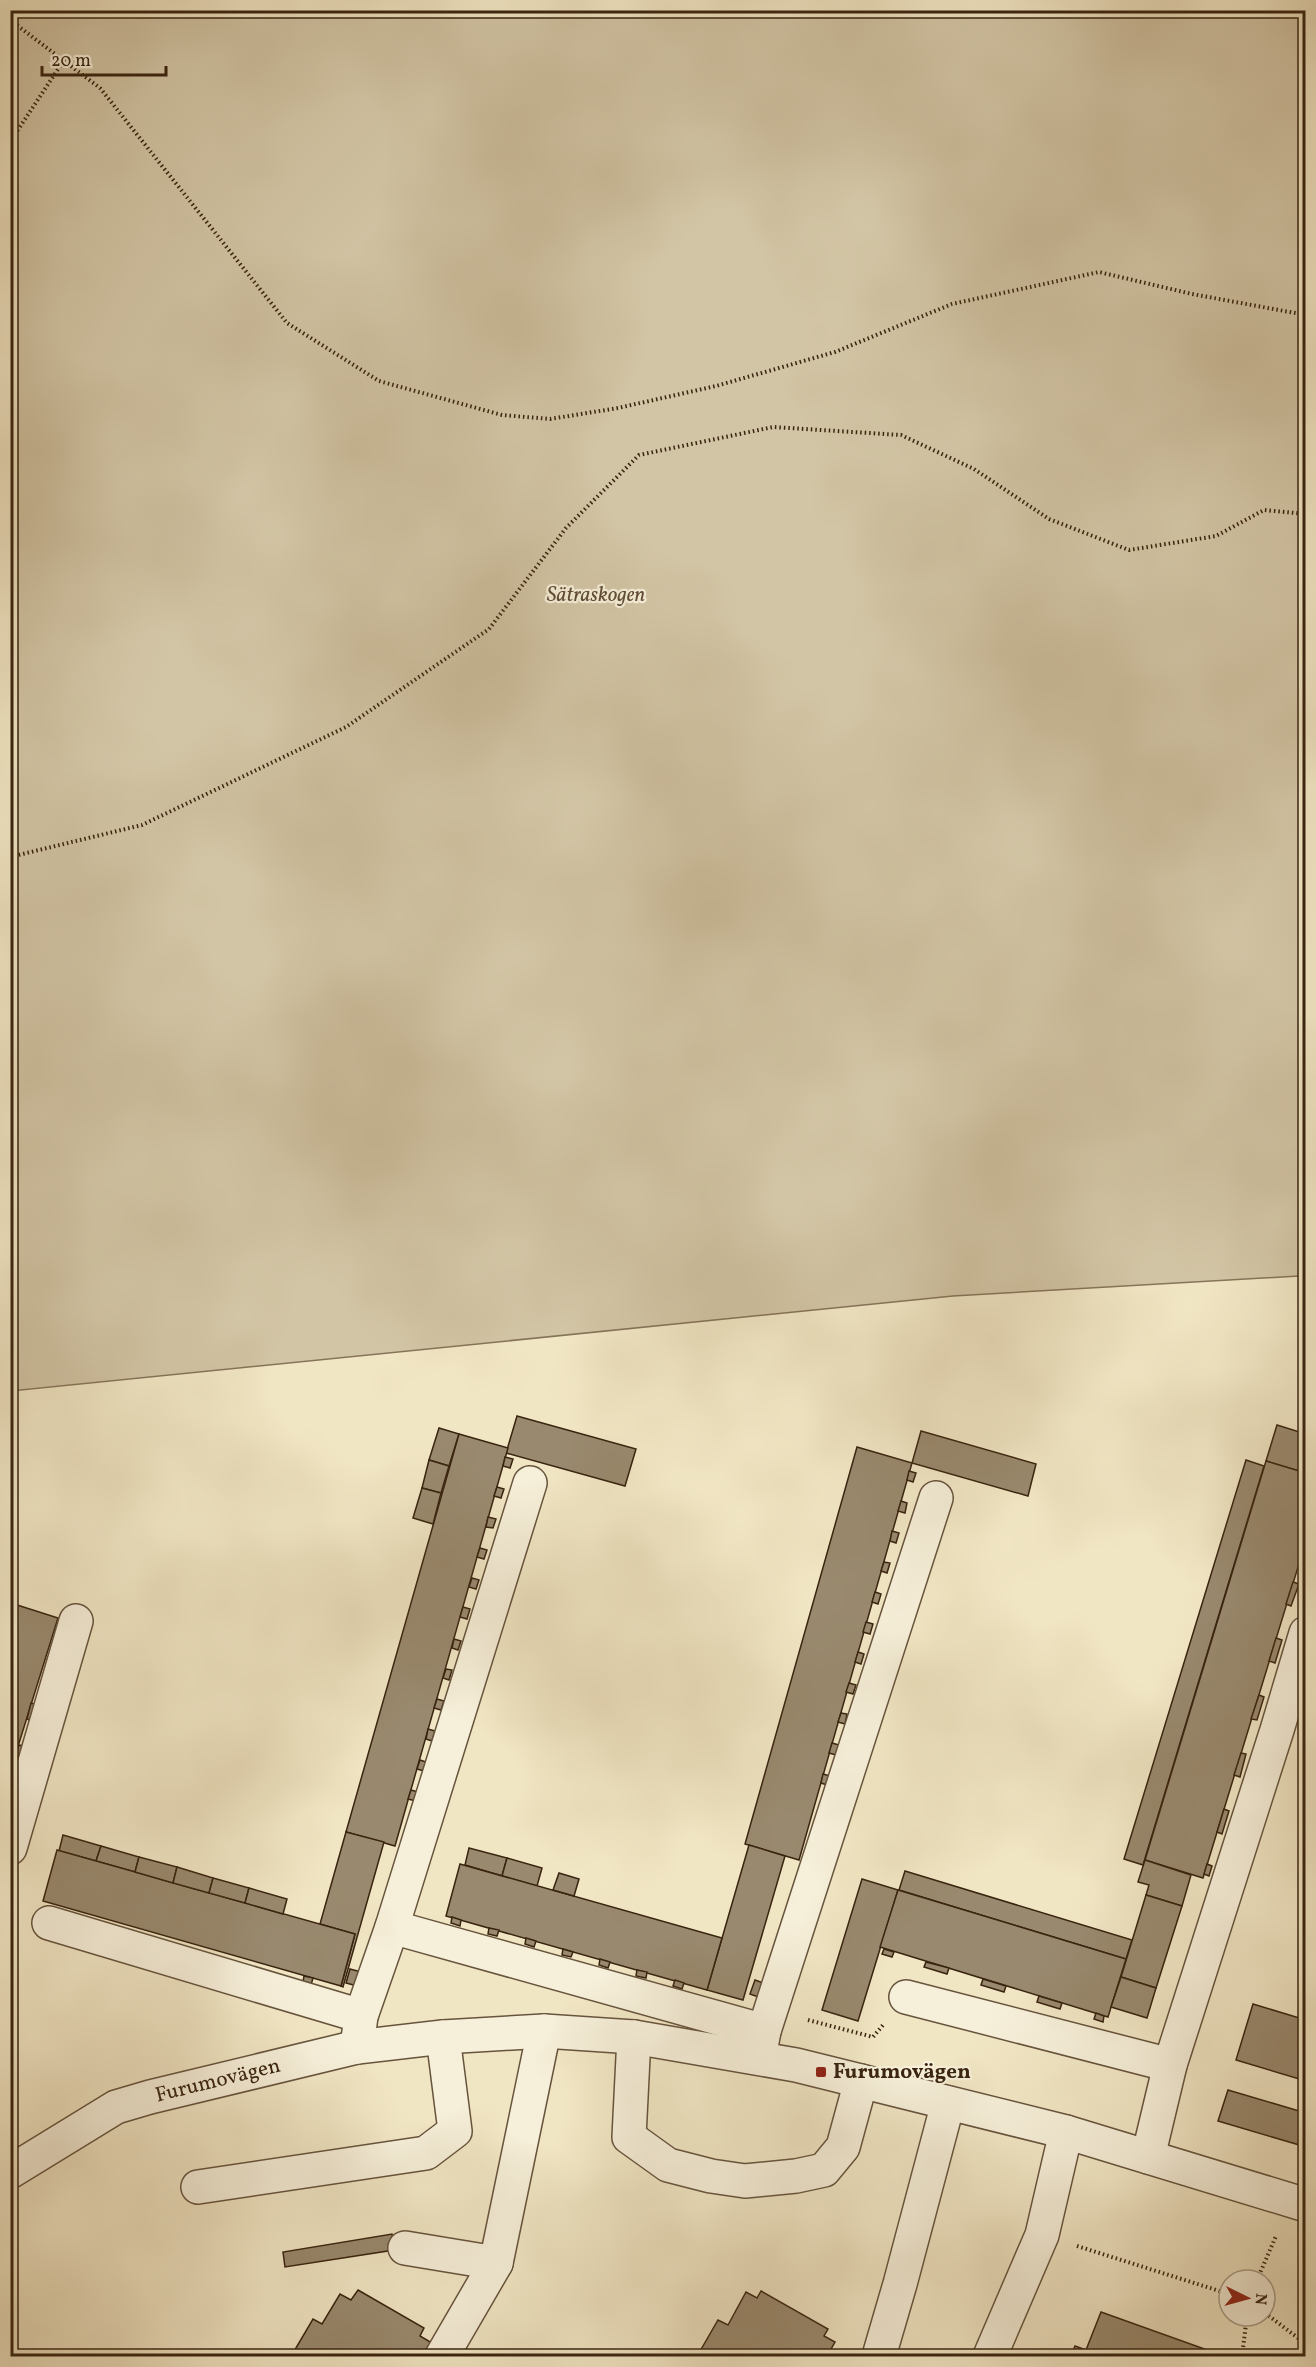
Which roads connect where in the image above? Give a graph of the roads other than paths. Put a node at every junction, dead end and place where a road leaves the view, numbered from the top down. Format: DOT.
graph roads {
  1 [pos="530,1483"];
  2 [pos="936,1498"];
  3 [pos="76,1621"];
  4 [pos="1305,1634"];
  5 [pos="10,1848"];
  6 [pos="49,1923"];
  7 [pos="392,1927"];
  8 [pos="906,1997"];
  9 [pos="361,2016"];
  10 [pos="544,2031"];
  11 [pos="443,2037"];
  12 [pos="634,2037"];
  13 [pos="761,2045"];
  14 [pos="357,2048"];
  15 [pos="1170,2065"];
  16 [pos="861,2081"];
  17 [pos="948,2103"];
  18 [pos="1066,2132"];
  19 [pos="1149,2157"];
  20 [pos="10,2172"];
  21 [pos="198,2187"];
  22 [pos="1298,2203"];
  23 [pos="405,2248"];
  24 [pos="496,2263"];
  25 [pos="442,2356"];
  26 [pos="879,2356"];
  27 [pos="990,2356"];
  1 -- 7 [label="street"];
  2 -- 13 [label="street"];
  3 -- 5 [label="street"];
  4 -- 15 [label="street"];
  6 -- 9 [label="street"];
  7 -- 9 [label="street"];
  7 -- 13 [label="street"];
  8 -- 15 [label="street"];
  9 -- 14 [label="street"];
  10 -- 11 [label="street, Furumovägen"];
  10 -- 12 [label="street, Furumovägen"];
  10 -- 24 [label="street"];
  11 -- 14 [label="street, Furumovägen"];
  11 -- 21 [label="street"];
  12 -- 13 [label="street, Furumovägen"];
  12 -- 16 [label="street"];
  13 -- 16 [label="street, Furumovägen"];
  14 -- 20 [label="street, Furumovägen"];
  15 -- 19 [label="street"];
  16 -- 17 [label="street, Furumovägen"];
  17 -- 18 [label="street, Furumovägen"];
  17 -- 26 [label="street"];
  18 -- 19 [label="street, Furumovägen"];
  18 -- 27 [label="street"];
  19 -- 22 [label="street, Furumovägen"];
  23 -- 24 [label="street"];
  24 -- 25 [label="street"];
}
